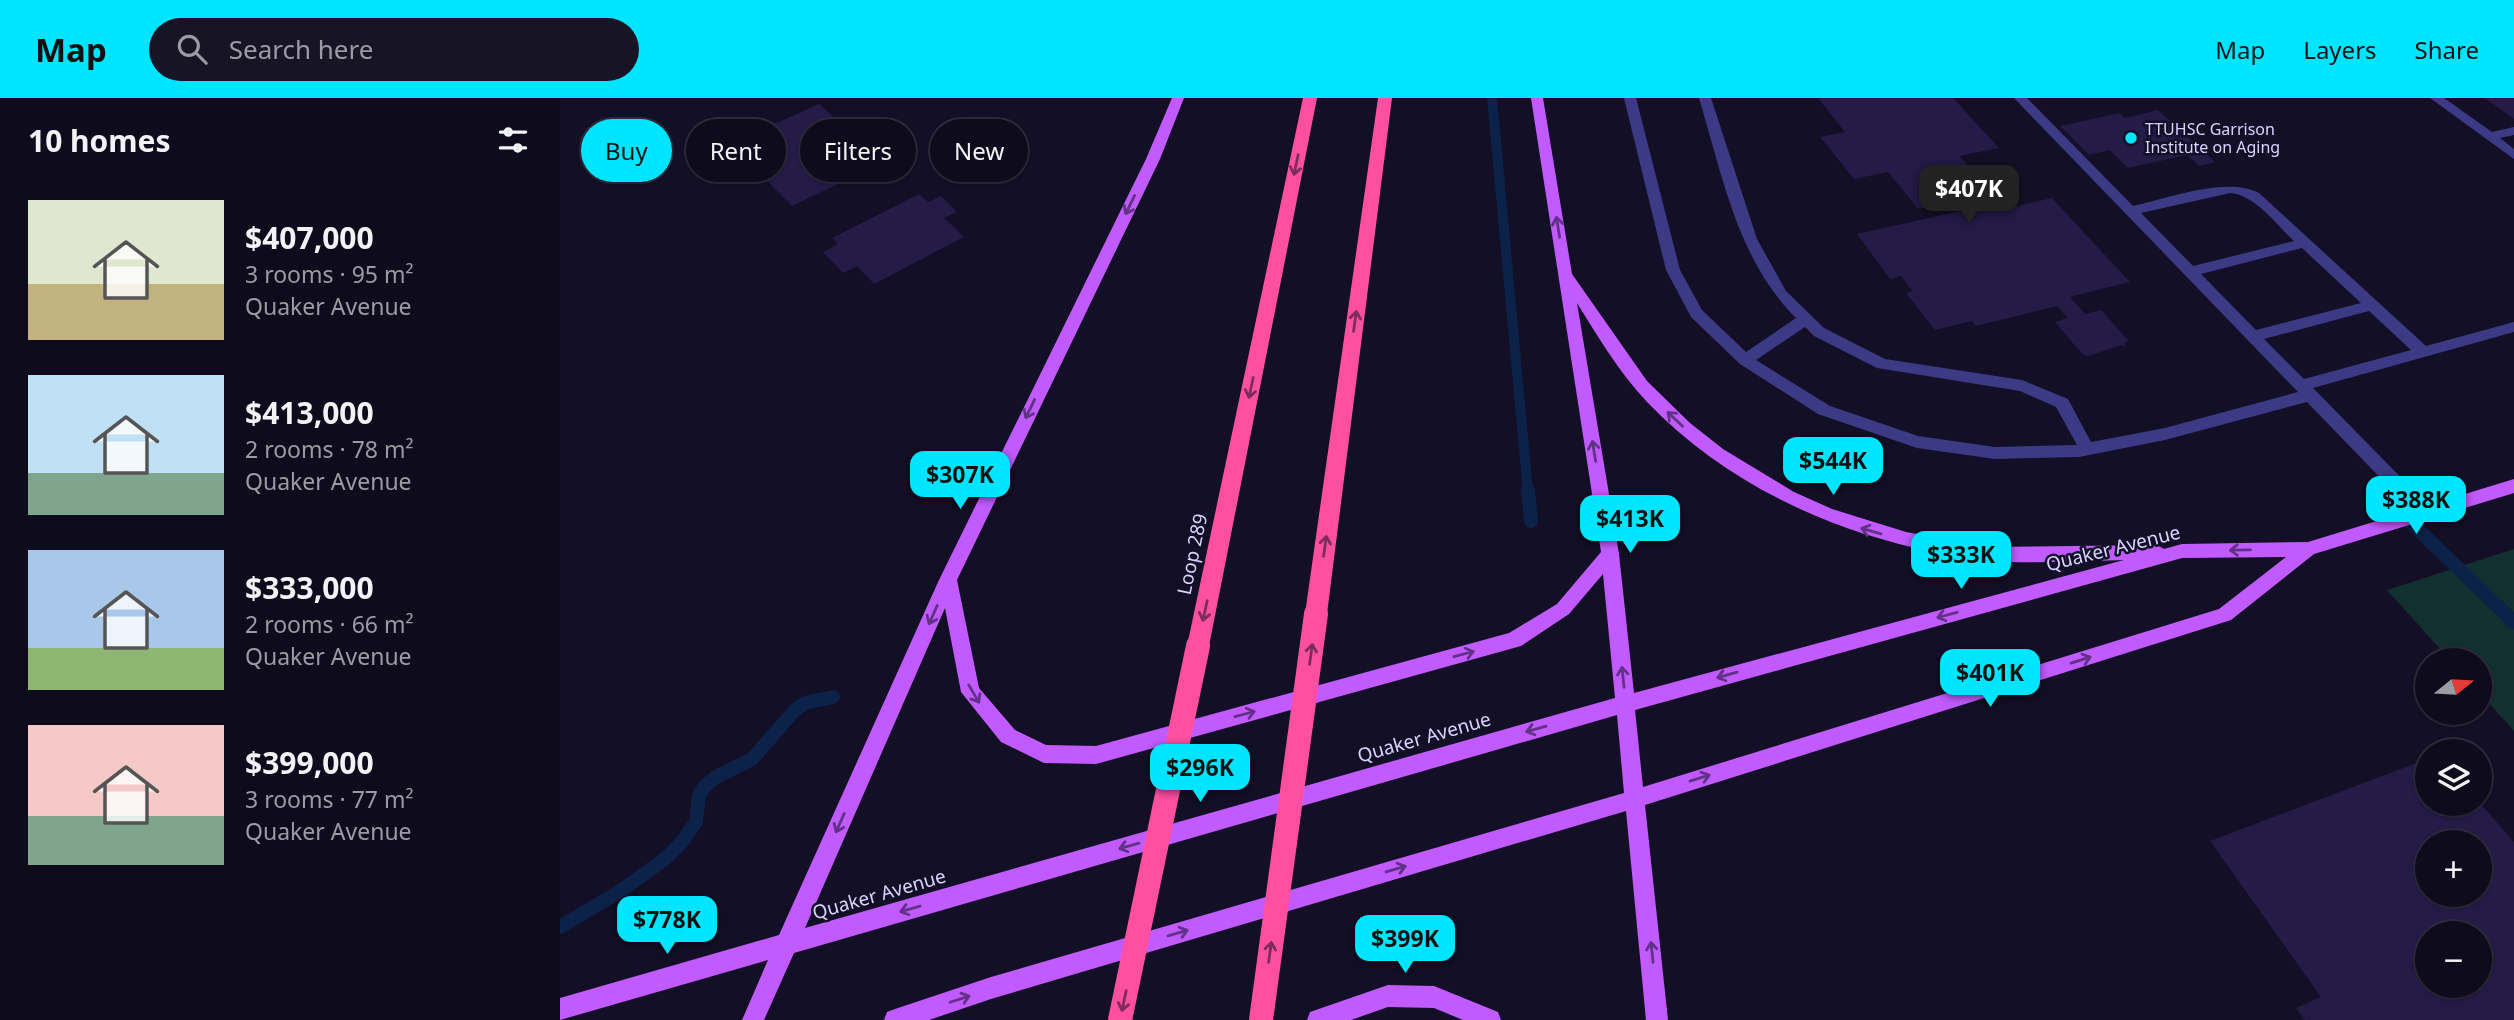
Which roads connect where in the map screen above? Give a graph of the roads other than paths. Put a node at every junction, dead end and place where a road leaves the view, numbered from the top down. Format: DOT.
graph roads {
  1 [pos="1178,98"];
  2 [pos="1310,98"];
  3 [pos="1385,98"];
  4 [pos="1537,98"];
  5 [pos="1630,98"];
  6 [pos="1705,98"];
  7 [pos="2020,98"];
  8 [pos="2436,98"];
  9 [pos="2514,131"];
  10 [pos="2489,137"];
  11 [pos="2514,155"];
  12 [pos="2131,211"];
  13 [pos="2305,243"];
  14 [pos="1565,271"];
  15 [pos="2190,272"];
  16 [pos="2373,305"];
  17 [pos="1807,319"];
  18 [pos="2514,327"];
  19 [pos="2253,336"];
  20 [pos="2423,352"];
  21 [pos="1745,360"];
  22 [pos="2306,390"];
  23 [pos="2087,449"];
  24 [pos="2514,486"];
  25 [pos="2425,513"];
  26 [pos="2308,549"];
  27 [pos="2182,551"];
  28 [pos="1610,554"];
  29 [pos="948,580"];
  30 [pos="1625,704"];
  31 [pos="1635,799"];
  32 [pos="787,944"];
  33 [pos="560,1009"];
  34 [pos="753,1020"];
  35 [pos="895,1020"];
  36 [pos="1120,1020"];
  37 [pos="1261,1020"];
  38 [pos="1318,1020"];
  39 [pos="1490,1020"];
  40 [pos="1657,1020"];
  1 -- 29 [label="main road, one-way"];
  2 -- 36 [label="highway, Loop 289, one-way, bridge"];
  37 -- 3 [label="highway, one-way, bridge"];
  14 -- 4 [label="main road, one-way"];
  5 -- 21 [label="lane"];
  6 -- 17 [label="lane"];
  7 -- 12 [label="lane"];
  8 -- 10 [label="lane"];
  9 -- 10 [label="lane"];
  10 -- 11 [label="lane"];
  12 -- 13 [label="lane"];
  12 -- 15 [label="lane"];
  13 -- 15 [label="lane"];
  13 -- 16 [label="lane"];
  27 -- 14 [label="main road, one-way"];
  28 -- 14 [label="main road, one-way"];
  15 -- 19 [label="lane"];
  16 -- 19 [label="lane"];
  16 -- 20 [label="lane"];
  17 -- 21 [label="lane"];
  17 -- 23 [label="lane"];
  18 -- 20 [label="lane"];
  19 -- 22 [label="lane"];
  20 -- 22 [label="lane"];
  21 -- 23 [label="lane"];
  22 -- 23 [label="lane"];
  22 -- 25 [label="lane"];
  24 -- 25 [label="main road, Quaker Avenue"];
  25 -- 26 [label="main road, Quaker Avenue"];
  26 -- 27 [label="main road, Quaker Avenue, one-way"];
  31 -- 26 [label="main road, Quaker Avenue, one-way"];
  27 -- 30 [label="main road, Quaker Avenue, one-way"];
  29 -- 28 [label="main road, one-way"];
  30 -- 28 [label="main road, one-way"];
  29 -- 32 [label="main road, one-way"];
  30 -- 31 [label="main road"];
  30 -- 32 [label="main road, Quaker Avenue, one-way"];
  35 -- 31 [label="main road, Quaker Avenue, one-way"];
  40 -- 31 [label="main road, one-way"];
  32 -- 33 [label="main road, Quaker Avenue"];
  32 -- 34 [label="main road"];
  38 -- 39 [label="main road"];
}
